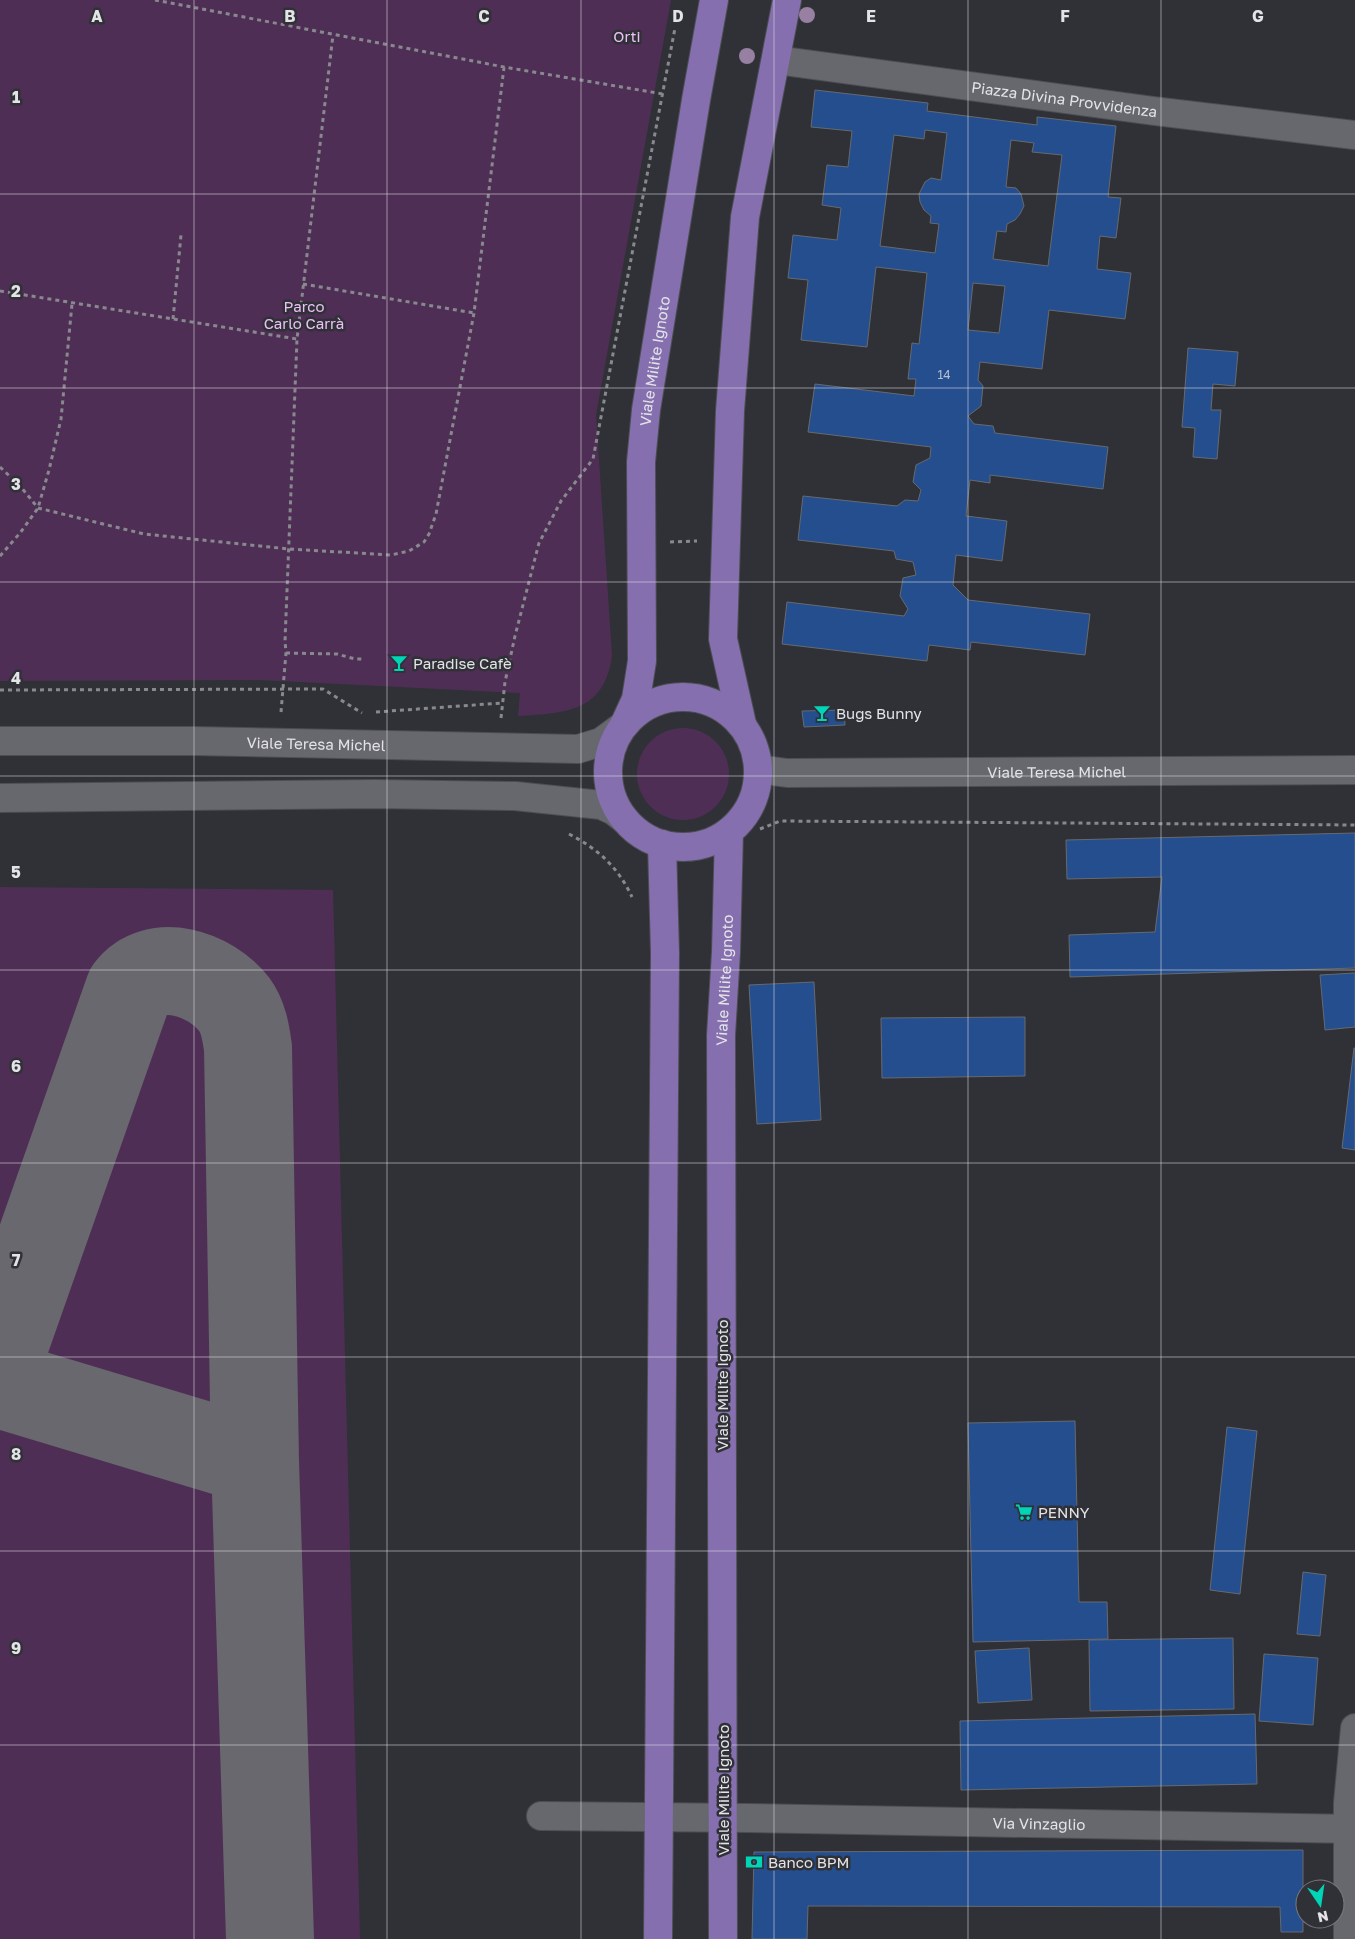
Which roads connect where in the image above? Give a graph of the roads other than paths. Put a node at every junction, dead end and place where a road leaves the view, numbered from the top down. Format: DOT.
graph roads {
  1 [pos="714,0"];
  2 [pos="787,0"];
  3 [pos="776,60"];
  4 [pos="1355,135"];
  5 [pos="742,724"];
  6 [pos="624,725"];
  7 [pos="0,741"];
  8 [pos="758,769"];
  9 [pos="1355,770"];
  10 [pos="0,798"];
  11 [pos="624,819"];
  12 [pos="741,832"];
  13 [pos="662,844"];
  14 [pos="1355,1728"];
  15 [pos="541,1816"];
  16 [pos="658,1817"];
  17 [pos="723,1817"];
  18 [pos="1351,1829"];
  19 [pos="658,1939"];
  20 [pos="723,1939"];
  21 [pos="1348,1939"];
  1 -- 6 [label="main road, Viale Milite Ignoto"];
  2 -- 3 [label="main road"];
  3 -- 4 [label="street, Piazza Divina Provvidenza"];
  3 -- 5 [label="main road"];
  5 -- 6 [label="main road"];
  5 -- 8 [label="main road"];
  6 -- 7 [label="street, Viale Teresa Michel"];
  6 -- 11 [label="main road"];
  8 -- 9 [label="street, Viale Teresa Michel"];
  8 -- 12 [label="main road"];
  10 -- 11 [label="street"];
  11 -- 13 [label="main road"];
  12 -- 13 [label="main road"];
  12 -- 17 [label="main road, Viale Milite Ignoto"];
  13 -- 16 [label="main road"];
  14 -- 18 [label="street"];
  15 -- 16 [label="street, Via Vinzaglio"];
  16 -- 17 [label="street, Via Vinzaglio"];
  16 -- 19 [label="main road"];
  17 -- 18 [label="street, Via Vinzaglio"];
  17 -- 20 [label="main road, Viale Milite Ignoto"];
  18 -- 21 [label="street"];
}
